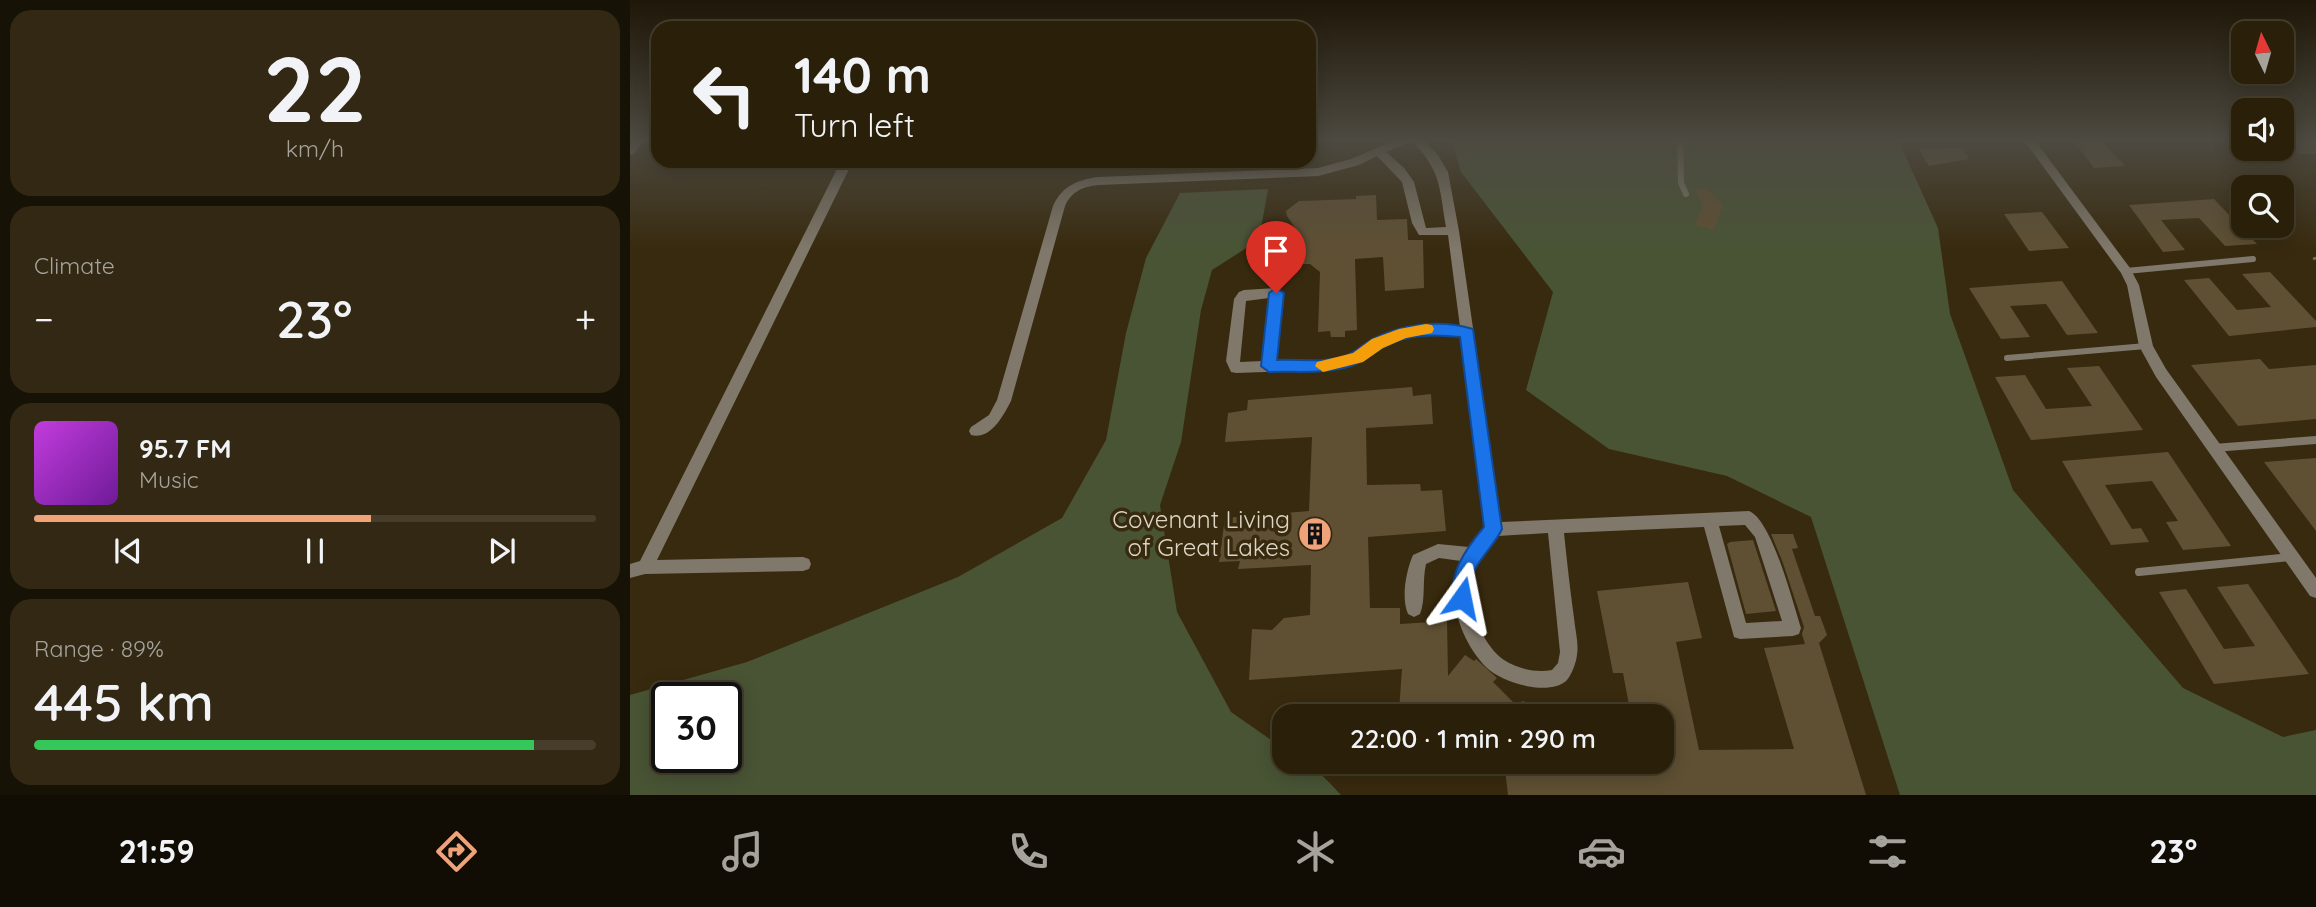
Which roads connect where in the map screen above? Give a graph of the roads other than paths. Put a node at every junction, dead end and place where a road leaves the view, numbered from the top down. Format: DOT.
graph roads {
  1 [pos="839,176"];
  2 [pos="1151,176"];
  3 [pos="1404,176"];
  4 [pos="1444,176"];
  5 [pos="1681,176"];
  6 [pos="2056,176"];
  7 [pos="1686,194"];
  8 [pos="1453,231"];
  9 [pos="2253,259"];
  10 [pos="2126,271"];
  11 [pos="1467,333"];
  12 [pos="2146,346"];
  13 [pos="2007,358"];
  14 [pos="1269,366"];
  15 [pos="975,431"];
  16 [pos="2316,440"];
  17 [pos="2213,448"];
  18 [pos="1710,520"];
  19 [pos="1555,526"];
  20 [pos="1494,529"];
  21 [pos="1474,555"];
  22 [pos="2292,557"];
  23 [pos="803,564"];
  24 [pos="638,569"];
  25 [pos="2139,572"];
  26 [pos="2316,591"];
  27 [pos="1414,609"];
  1 -- 24 [label="street"];
  2 -- 15 [label="street"];
  3 -- 8 [label="street"];
  4 -- 8 [label="street"];
  5 -- 7 [label="lane"];
  6 -- 10 [label="street"];
  8 -- 11 [label="street"];
  9 -- 10 [label="lane"];
  10 -- 12 [label="street"];
  11 -- 14 [label="street"];
  11 -- 20 [label="street"];
  12 -- 13 [label="lane"];
  12 -- 17 [label="street"];
  14 -- 14 [label="street"];
  16 -- 17 [label="lane"];
  17 -- 22 [label="street"];
  18 -- 18 [label="street"];
  18 -- 19 [label="street"];
  19 -- 20 [label="street"];
  19 -- 21 [label="street"];
  20 -- 21 [label="street"];
  21 -- 27 [label="street"];
  22 -- 25 [label="lane"];
  22 -- 26 [label="street"];
  23 -- 24 [label="street"];
}
